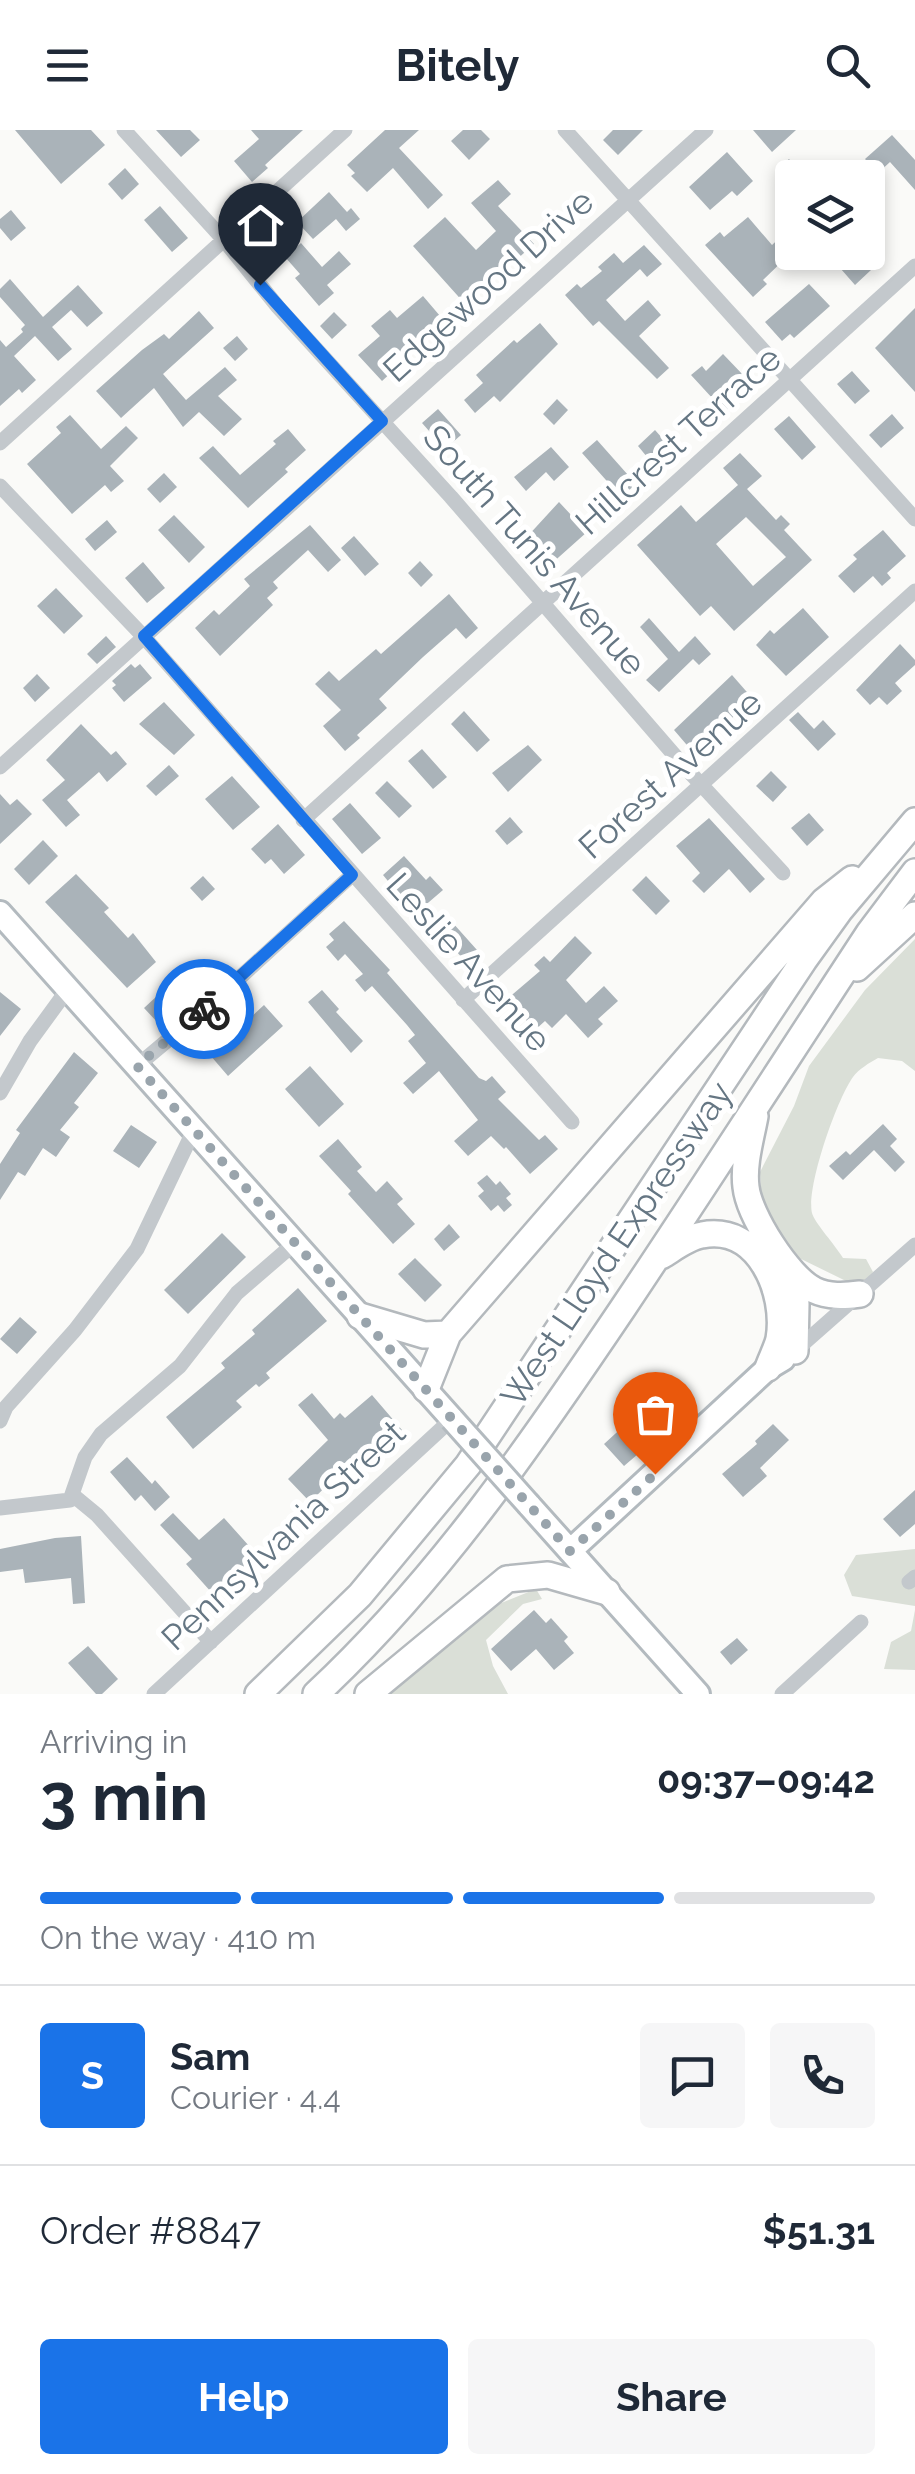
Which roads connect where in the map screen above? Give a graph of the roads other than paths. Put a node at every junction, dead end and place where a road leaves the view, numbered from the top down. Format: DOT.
graph roads {
  1 [pos="124,130"];
  2 [pos="345,130"];
  3 [pos="565,130"];
  4 [pos="706,130"];
  5 [pos="630,198"];
  6 [pos="224,240"];
  7 [pos="915,266"];
  8 [pos="790,378"];
  9 [pos="382,421"];
  10 [pos="0,443"];
  11 [pos="0,486"];
  12 [pos="915,519"];
  13 [pos="915,591"];
  14 [pos="542,602"];
  15 [pos="144,636"];
  16 [pos="0,767"];
  17 [pos="702,784"];
  18 [pos="303,820"];
  19 [pos="915,821"];
  20 [pos="888,851"];
  21 [pos="915,872"];
  22 [pos="783,873"];
  23 [pos="352,875"];
  24 [pos="0,913"];
  25 [pos="915,915"];
  26 [pos="68,989"];
  27 [pos="828,996"];
  28 [pos="463,1000"];
  29 [pos="137,1066"];
  30 [pos="0,1092"];
  31 [pos="756,1106"];
  32 [pos="572,1122"];
  33 [pos="194,1130"];
  34 [pos="295,1243"];
  35 [pos="915,1245"];
  36 [pos="656,1259"];
  37 [pos="787,1267"];
  38 [pos="860,1294"];
  39 [pos="360,1316"];
  40 [pos="448,1334"];
  41 [pos="795,1350"];
  42 [pos="768,1368"];
  43 [pos="426,1389"];
  44 [pos="452,1420"];
  45 [pos="0,1421"];
  46 [pos="74,1496"];
  47 [pos="0,1508"];
  48 [pos="570,1551"];
  49 [pos="607,1592"];
  50 [pos="861,1622"];
  51 [pos="211,1642"];
  52 [pos="154,1694"];
  53 [pos="258,1694"];
  54 [pos="316,1694"];
  55 [pos="368,1694"];
  56 [pos="698,1694"];
  57 [pos="782,1694"];
  1 -- 6 [label="street, South Tunis Avenue"];
  2 -- 6 [label="street"];
  3 -- 5 [label="street"];
  4 -- 5 [label="street, Edgewood Drive"];
  5 -- 8 [label="street"];
  5 -- 9 [label="street, Edgewood Drive"];
  6 -- 9 [label="street, South Tunis Avenue"];
  6 -- 10 [label="street"];
  7 -- 8 [label="street, Hillcrest Terrace"];
  8 -- 12 [label="street"];
  8 -- 14 [label="street, Hillcrest Terrace"];
  9 -- 14 [label="street, South Tunis Avenue"];
  9 -- 15 [label="street, Edgewood Drive"];
  11 -- 15 [label="street, Leslie Avenue"];
  13 -- 17 [label="street, Forest Avenue"];
  14 -- 17 [label="street, South Tunis Avenue"];
  14 -- 18 [label="street, Hillcrest Terrace"];
  15 -- 16 [label="street, Edgewood Drive"];
  15 -- 18 [label="street, Leslie Avenue"];
  17 -- 22 [label="street, South Tunis Avenue"];
  17 -- 28 [label="street, Forest Avenue"];
  18 -- 23 [label="street, Leslie Avenue"];
  19 -- 20 [label="highway, West Lloyd Expressway"];
  20 -- 40 [label="highway"];
  20 -- 53 [label="highway, West Lloyd Expressway"];
  21 -- 27 [label="highway, West Lloyd Expressway"];
  23 -- 28 [label="street, Leslie Avenue"];
  23 -- 29 [label="street"];
  24 -- 26 [label="main road"];
  25 -- 27 [label="highway"];
  26 -- 29 [label="main road"];
  26 -- 30 [label="street"];
  27 -- 31 [label="highway, West Lloyd Expressway"];
  28 -- 32 [label="street, Leslie Avenue"];
  29 -- 33 [label="main road"];
  31 -- 36 [label="highway, West Lloyd Expressway"];
  31 -- 37 [label="highway"];
  33 -- 34 [label="main road"];
  33 -- 45 [label="street"];
  34 -- 39 [label="main road"];
  34 -- 46 [label="street"];
  35 -- 38 [label="street"];
  36 -- 42 [label="highway"];
  36 -- 54 [label="highway, West Lloyd Expressway"];
  37 -- 38 [label="highway"];
  37 -- 41 [label="highway"];
  38 -- 41 [label="street"];
  39 -- 40 [label="highway"];
  39 -- 43 [label="main road"];
  40 -- 43 [label="highway"];
  41 -- 42 [label="main road"];
  42 -- 48 [label="main road"];
  43 -- 44 [label="main road"];
  44 -- 48 [label="main road, bridge"];
  44 -- 51 [label="street, Pennsylvania Street"];
  46 -- 47 [label="street"];
  46 -- 51 [label="street"];
  48 -- 49 [label="main road"];
  49 -- 55 [label="highway"];
  49 -- 56 [label="main road"];
  50 -- 57 [label="street"];
  51 -- 52 [label="street, Pennsylvania Street"];
}
